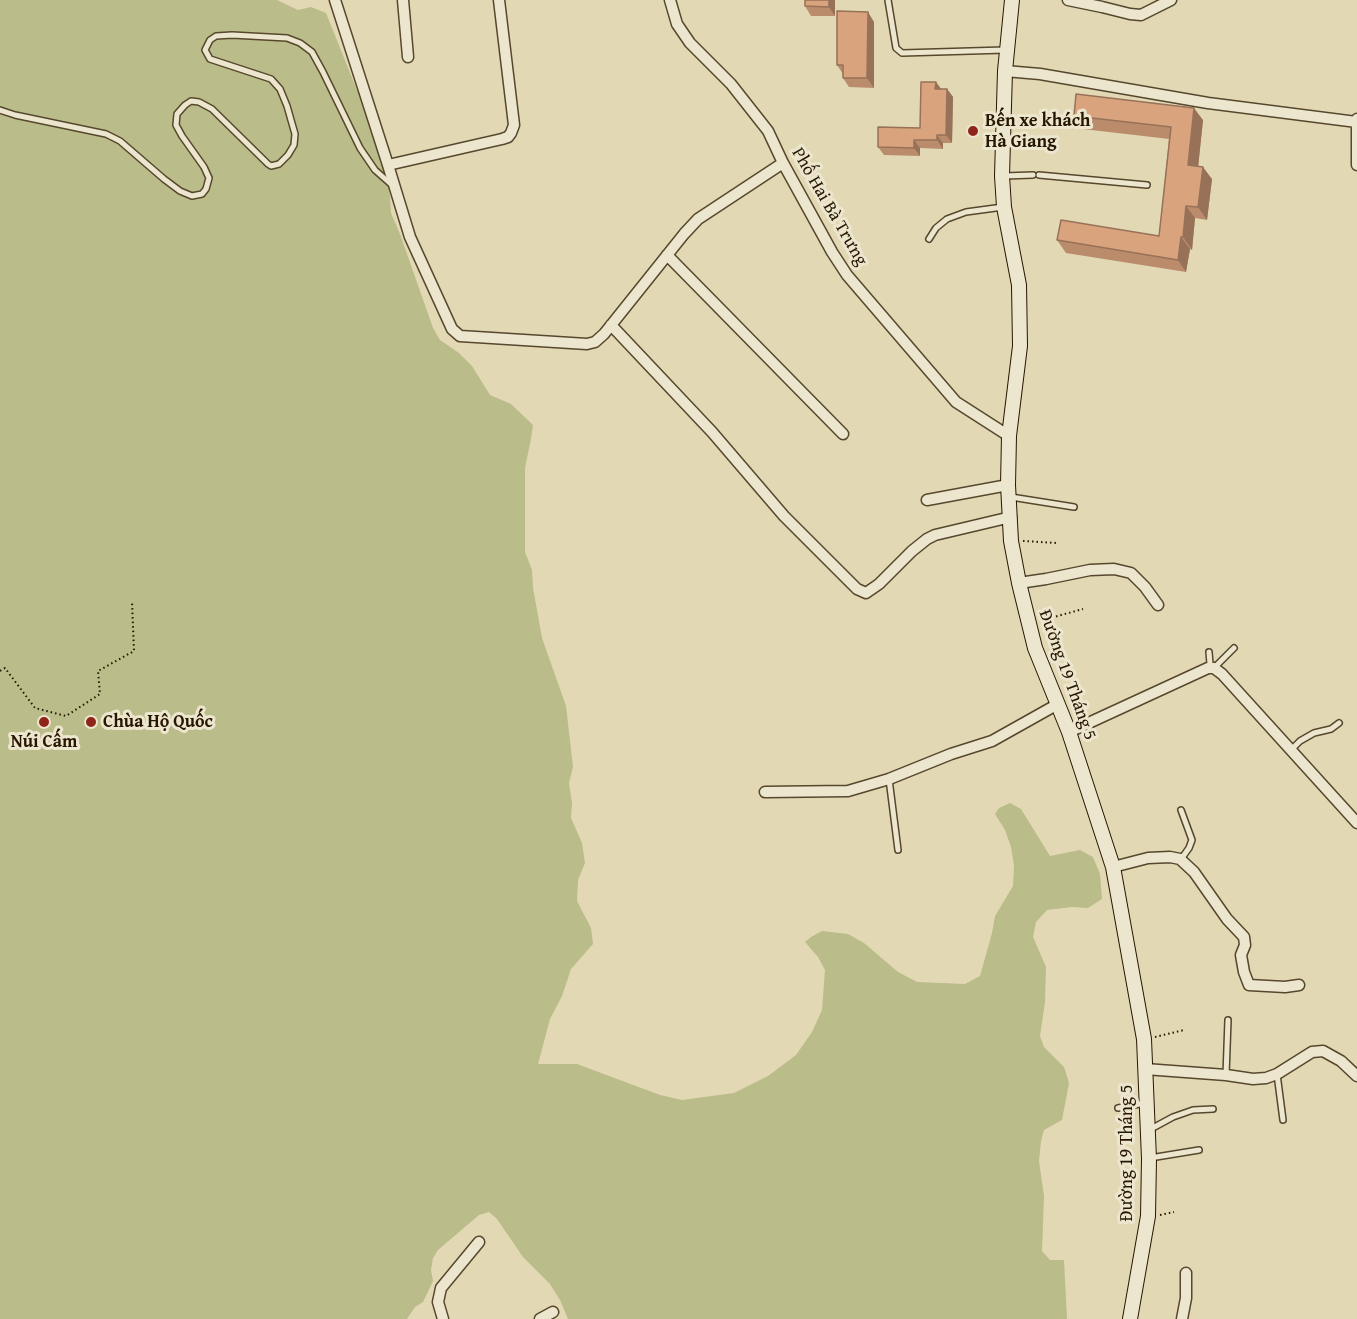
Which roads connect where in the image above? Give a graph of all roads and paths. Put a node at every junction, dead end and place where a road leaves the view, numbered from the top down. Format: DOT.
graph roads {
  1 [pos="335,0"];
  2 [pos="403,0"];
  3 [pos="499,0"];
  4 [pos="670,0"];
  5 [pos="888,0"];
  6 [pos="1012,0"];
  7 [pos="1068,0"];
  8 [pos="1171,0"];
  9 [pos="1006,50"];
  10 [pos="408,57"];
  11 [pos="1005,71"];
  12 [pos="0,110"];
  13 [pos="1357,121"];
  14 [pos="783,163"];
  15 [pos="388,165"];
  16 [pos="1357,165"];
  17 [pos="1002,177"];
  18 [pos="1147,185"];
  19 [pos="395,188"];
  20 [pos="1005,207"];
  21 [pos="929,239"];
  22 [pos="668,255"];
  23 [pos="612,325"];
  24 [pos="843,434"];
  25 [pos="1009,436"];
  26 [pos="1009,491"];
  27 [pos="927,500"];
  28 [pos="1074,507"];
  29 [pos="1011,517"];
  30 [pos="1011,541"];
  31 [pos="1058,543"];
  32 [pos="1019,583"];
  33 [pos="132,602"];
  34 [pos="1158,605"];
  35 [pos="1083,609"];
  36 [pos="1028,624"];
  37 [pos="1234,648"];
  38 [pos="1209,652"];
  39 [pos="1211,668"];
  40 [pos="0,671"];
  41 [pos="1058,704"];
  42 [pos="1339,723"];
  43 [pos="1069,732"];
  44 [pos="1291,750"];
  45 [pos="889,779"];
  46 [pos="765,792"];
  47 [pos="1181,810"];
  48 [pos="1357,824"];
  49 [pos="898,850"];
  50 [pos="1180,858"];
  51 [pos="1113,867"];
  52 [pos="1299,985"];
  53 [pos="1228,1020"];
  54 [pos="1184,1030"];
  55 [pos="1144,1040"];
  56 [pos="1144,1069"];
  57 [pos="1277,1074"];
  58 [pos="1226,1076"];
  59 [pos="1357,1076"];
  60 [pos="1146,1103"];
  61 [pos="1118,1108"];
  62 [pos="1213,1109"];
  63 [pos="1283,1120"];
  64 [pos="1148,1131"];
  65 [pos="1199,1150"];
  66 [pos="1149,1158"];
  67 [pos="479,1242"];
  68 [pos="1186,1273"];
  69 [pos="553,1312"];
  70 [pos="443,1319"];
  71 [pos="540,1319"];
  72 [pos="1130,1319"];
  73 [pos="1182,1319"];
  1 -- 15 [label="street"];
  2 -- 10 [label="street"];
  3 -- 15 [label="street"];
  4 -- 14 [label="street, Phố Hai Bà Trưng"];
  5 -- 9 [label="lane"];
  6 -- 9 [label="street, Đường 19 Tháng 5"];
  7 -- 8 [label="street"];
  9 -- 11 [label="street, Đường 19 Tháng 5"];
  11 -- 13 [label="street"];
  11 -- 17 [label="street, Đường 19 Tháng 5"];
  12 -- 19 [label="lane"];
  13 -- 16 [label="street"];
  14 -- 22 [label="street"];
  14 -- 25 [label="street, Phố Hai Bà Trưng"];
  15 -- 19 [label="street"];
  17 -- 18 [label="lane"];
  17 -- 20 [label="street, Đường 19 Tháng 5"];
  19 -- 23 [label="street"];
  20 -- 21 [label="lane"];
  20 -- 25 [label="street, Đường 19 Tháng 5"];
  22 -- 23 [label="street"];
  22 -- 24 [label="street"];
  23 -- 29 [label="street"];
  25 -- 26 [label="street, Đường 19 Tháng 5"];
  26 -- 27 [label="street"];
  26 -- 28 [label="lane"];
  26 -- 29 [label="street, Đường 19 Tháng 5"];
  29 -- 30 [label="street, Đường 19 Tháng 5"];
  30 -- 31 [label="path"];
  30 -- 32 [label="street, Đường 19 Tháng 5"];
  32 -- 34 [label="street"];
  32 -- 36 [label="street, Đường 19 Tháng 5"];
  33 -- 40 [label="path"];
  35 -- 36 [label="path"];
  36 -- 41 [label="street, Đường 19 Tháng 5"];
  37 -- 39 [label="lane"];
  38 -- 39 [label="lane"];
  39 -- 43 [label="street"];
  39 -- 44 [label="street"];
  41 -- 43 [label="street, Đường 19 Tháng 5"];
  41 -- 45 [label="street"];
  42 -- 44 [label="lane"];
  43 -- 51 [label="street, Đường 19 Tháng 5"];
  44 -- 48 [label="street"];
  45 -- 46 [label="street"];
  45 -- 49 [label="lane"];
  47 -- 50 [label="lane"];
  50 -- 51 [label="street"];
  50 -- 52 [label="street"];
  51 -- 55 [label="street, Đường 19 Tháng 5"];
  53 -- 58 [label="lane"];
  54 -- 55 [label="path"];
  55 -- 56 [label="street, Đường 19 Tháng 5"];
  56 -- 58 [label="street"];
  56 -- 60 [label="street, Đường 19 Tháng 5"];
  57 -- 58 [label="street"];
  57 -- 59 [label="street"];
  57 -- 63 [label="lane"];
  60 -- 61 [label="lane"];
  60 -- 64 [label="street, Đường 19 Tháng 5"];
  62 -- 64 [label="lane"];
  64 -- 66 [label="street, Đường 19 Tháng 5"];
  65 -- 66 [label="lane"];
  66 -- 72 [label="street, Đường 19 Tháng 5"];
  67 -- 70 [label="street"];
  68 -- 73 [label="street"];
  69 -- 71 [label="street"];
}
